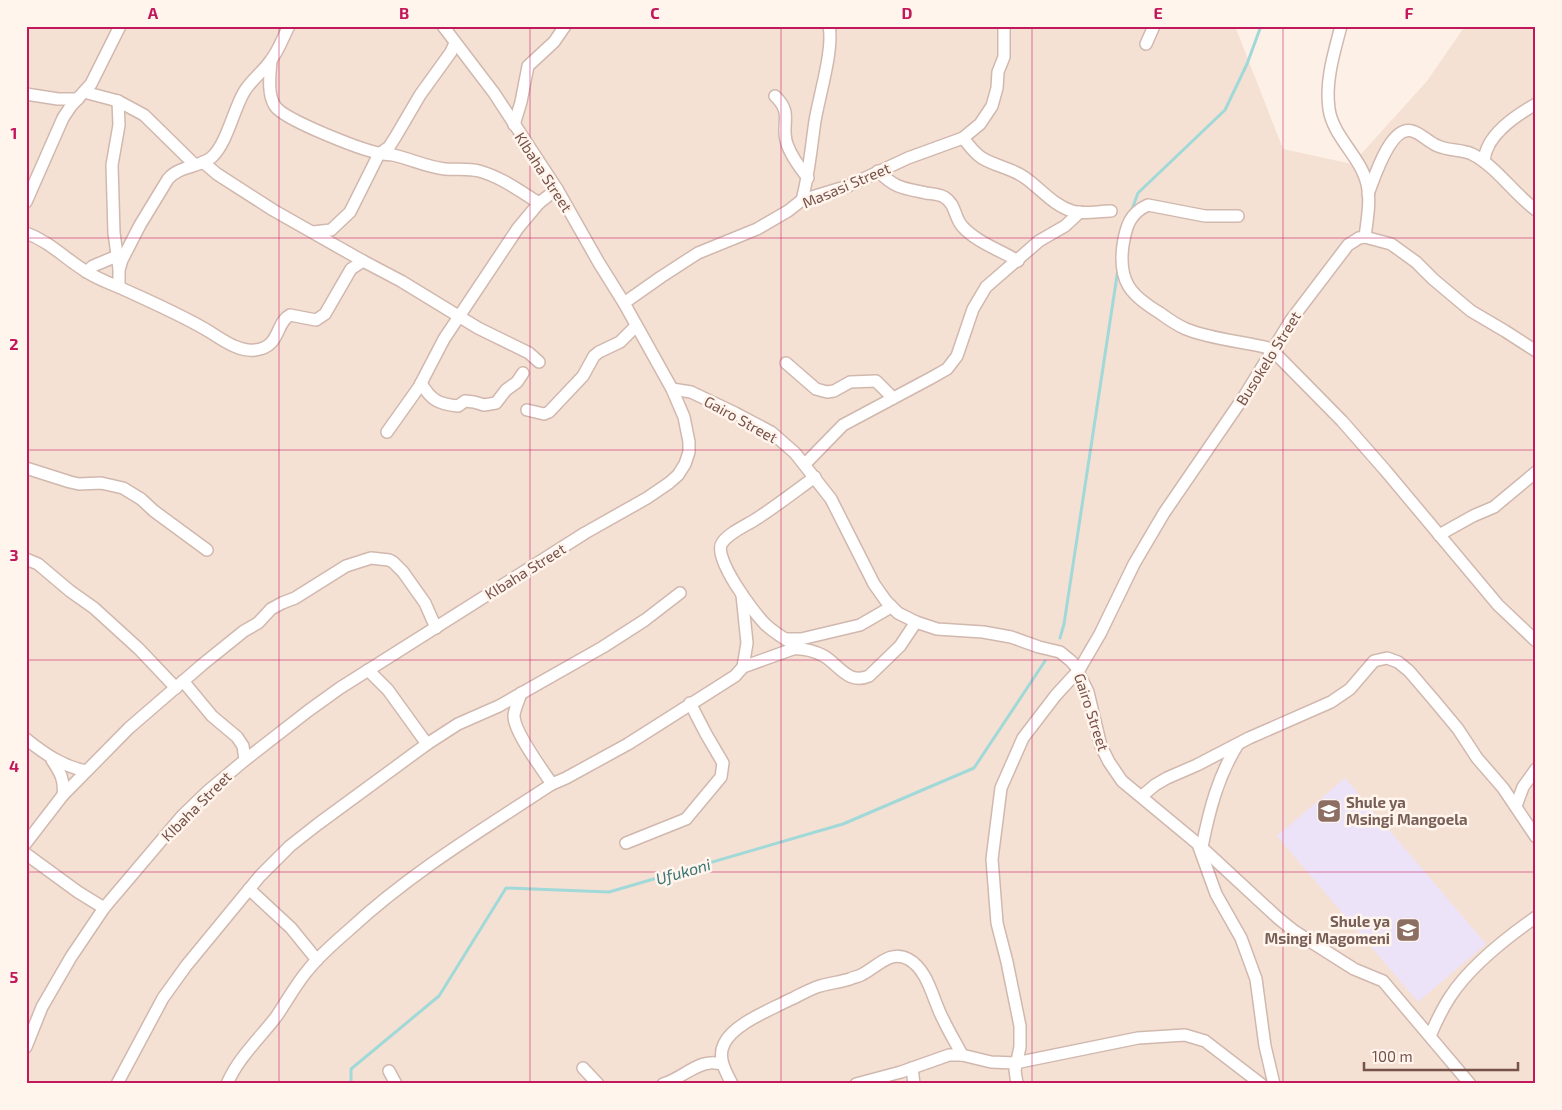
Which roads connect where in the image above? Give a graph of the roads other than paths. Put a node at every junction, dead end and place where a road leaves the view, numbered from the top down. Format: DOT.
graph roads {
  1 [pos="120,26"];
  2 [pos="289,26"];
  3 [pos="443,26"];
  4 [pos="565,26"];
  5 [pos="829,26"];
  6 [pos="1004,26"];
  7 [pos="1154,26"];
  8 [pos="1341,26"];
  9 [pos="455,43"];
  10 [pos="1146,44"];
  11 [pos="271,61"];
  12 [pos="26,94"];
  13 [pos="81,95"];
  14 [pos="775,96"];
  15 [pos="118,101"];
  16 [pos="1536,104"];
  17 [pos="514,124"];
  18 [pos="963,138"];
  19 [pos="379,154"];
  20 [pos="1484,161"];
  21 [pos="199,163"];
  22 [pos="878,171"];
  23 [pos="808,178"];
  24 [pos="557,189"];
  25 [pos="1368,194"];
  26 [pos="802,200"];
  27 [pos="26,202"];
  28 [pos="539,203"];
  29 [pos="1536,210"];
  30 [pos="1111,211"];
  31 [pos="1080,212"];
  32 [pos="1238,216"];
  33 [pos="313,232"];
  34 [pos="26,233"];
  35 [pos="1365,237"];
  36 [pos="117,256"];
  37 [pos="363,261"];
  38 [pos="1018,261"];
  39 [pos="119,270"];
  40 [pos="86,272"];
  41 [pos="119,287"];
  42 [pos="624,303"];
  43 [pos="460,316"];
  44 [pos="636,326"];
  45 [pos="1273,351"];
  46 [pos="1536,352"];
  47 [pos="786,363"];
  48 [pos="421,383"];
  49 [pos="672,389"];
  50 [pos="893,398"];
  51 [pos="527,410"];
  52 [pos="386,432"];
  53 [pos="805,464"];
  54 [pos="26,468"];
  55 [pos="1536,472"];
  56 [pos="815,477"];
  57 [pos="1439,535"];
  58 [pos="207,550"];
  59 [pos="26,559"];
  60 [pos="680,593"];
  61 [pos="742,594"];
  62 [pos="891,607"];
  63 [pos="916,622"];
  64 [pos="436,628"];
  65 [pos="786,639"];
  66 [pos="1536,641"];
  67 [pos="800,648"];
  68 [pos="743,667"];
  69 [pos="368,670"];
  70 [pos="1079,670"];
  71 [pos="179,684"];
  72 [pos="521,693"];
  73 [pos="690,703"];
  74 [pos="26,739"];
  75 [pos="428,744"];
  76 [pos="1238,744"];
  77 [pos="50,758"];
  78 [pos="245,760"];
  79 [pos="1536,769"];
  80 [pos="86,771"];
  81 [pos="552,784"];
  82 [pos="63,795"];
  83 [pos="1142,796"];
  84 [pos="1516,806"];
  85 [pos="1536,837"];
  86 [pos="26,843"];
  87 [pos="626,843"];
  88 [pos="1200,846"];
  89 [pos="26,854"];
  90 [pos="249,889"];
  91 [pos="104,908"];
  92 [pos="1536,918"];
  93 [pos="318,960"];
  94 [pos="1430,1036"];
  95 [pos="26,1047"];
  96 [pos="962,1055"];
  97 [pos="1015,1063"];
  98 [pos="722,1064"];
  99 [pos="583,1068"];
  100 [pos="912,1068"];
  101 [pos="389,1071"];
  102 [pos="117,1084"];
  103 [pos="227,1084"];
  104 [pos="396,1084"];
  105 [pos="598,1084"];
  106 [pos="663,1084"];
  107 [pos="732,1084"];
  108 [pos="856,1084"];
  109 [pos="914,1084"];
  110 [pos="1016,1084"];
  111 [pos="1261,1084"];
  112 [pos="1274,1084"];
  113 [pos="1470,1084"];
  1 -- 13 [label="street"];
  2 -- 11 [label="street"];
  3 -- 9 [label="street, KIbaha Street"];
  4 -- 17 [label="street"];
  5 -- 23 [label="street"];
  6 -- 18 [label="street, Masasi Street"];
  7 -- 10 [label="street"];
  8 -- 25 [label="street"];
  9 -- 17 [label="street, KIbaha Street"];
  9 -- 19 [label="street"];
  11 -- 19 [label="street"];
  11 -- 21 [label="street"];
  12 -- 13 [label="street"];
  13 -- 15 [label="street"];
  13 -- 27 [label="street"];
  14 -- 23 [label="street"];
  15 -- 21 [label="street"];
  15 -- 36 [label="street"];
  16 -- 20 [label="street"];
  17 -- 24 [label="street, KIbaha Street"];
  18 -- 22 [label="street, Masasi Street"];
  18 -- 31 [label="street"];
  19 -- 28 [label="street"];
  19 -- 33 [label="street"];
  20 -- 25 [label="street"];
  20 -- 29 [label="street"];
  21 -- 33 [label="street"];
  21 -- 39 [label="street"];
  22 -- 26 [label="street, Masasi Street"];
  22 -- 38 [label="street"];
  23 -- 26 [label="street"];
  24 -- 28 [label="street"];
  24 -- 42 [label="street, KIbaha Street"];
  25 -- 35 [label="street"];
  26 -- 42 [label="street, Masasi Street"];
  28 -- 43 [label="street"];
  30 -- 31 [label="street"];
  31 -- 38 [label="street"];
  32 -- 45 [label="street"];
  33 -- 37 [label="street"];
  34 -- 40 [label="street"];
  35 -- 45 [label="street, Busokelo Street"];
  35 -- 46 [label="street"];
  36 -- 39 [label="street"];
  36 -- 40 [label="street"];
  37 -- 41 [label="street"];
  37 -- 43 [label="street"];
  38 -- 50 [label="street"];
  39 -- 41 [label="street"];
  40 -- 41 [label="street"];
  42 -- 44 [label="street, KIbaha Street"];
  43 -- 48 [label="street"];
  43 -- 48 [label="street"];
  44 -- 49 [label="street, KIbaha Street"];
  44 -- 51 [label="street"];
  45 -- 57 [label="street"];
  45 -- 70 [label="street, Busokelo Street"];
  47 -- 50 [label="street"];
  48 -- 52 [label="street"];
  49 -- 53 [label="street, Gairo Street"];
  49 -- 64 [label="street, KIbaha Street"];
  50 -- 53 [label="street"];
  53 -- 56 [label="street, Gairo Street"];
  54 -- 58 [label="street"];
  55 -- 57 [label="street"];
  56 -- 61 [label="street"];
  56 -- 62 [label="street, Gairo Street"];
  57 -- 66 [label="street"];
  59 -- 71 [label="street"];
  60 -- 72 [label="street"];
  61 -- 65 [label="street"];
  61 -- 68 [label="street"];
  62 -- 63 [label="street, Gairo Street"];
  62 -- 65 [label="street"];
  63 -- 67 [label="street"];
  63 -- 70 [label="street, Gairo Street"];
  64 -- 69 [label="street, KIbaha Street"];
  64 -- 71 [label="street"];
  65 -- 67 [label="street"];
  67 -- 68 [label="street"];
  68 -- 73 [label="street"];
  69 -- 75 [label="street"];
  69 -- 78 [label="street, KIbaha Street"];
  70 -- 83 [label="street, Gairo Street"];
  70 -- 97 [label="street, Busokelo Street"];
  71 -- 78 [label="street"];
  71 -- 80 [label="street"];
  72 -- 75 [label="street"];
  72 -- 81 [label="street"];
  73 -- 81 [label="street"];
  73 -- 87 [label="street"];
  74 -- 77 [label="street"];
  75 -- 90 [label="street"];
  76 -- 83 [label="street"];
  76 -- 84 [label="street"];
  76 -- 88 [label="street"];
  77 -- 80 [label="street"];
  77 -- 82 [label="street"];
  78 -- 91 [label="street, KIbaha Street"];
  79 -- 84 [label="street"];
  80 -- 82 [label="street"];
  81 -- 93 [label="street"];
  82 -- 86 [label="street"];
  83 -- 88 [label="street, Gairo Street"];
  84 -- 85 [label="street"];
  88 -- 94 [label="street, Gairo Street"];
  88 -- 112 [label="street"];
  89 -- 91 [label="street"];
  90 -- 93 [label="street"];
  90 -- 102 [label="street"];
  91 -- 95 [label="street, KIbaha Street"];
  92 -- 94 [label="street"];
  93 -- 103 [label="street"];
  94 -- 113 [label="street, Gairo Street"];
  96 -- 97 [label="street"];
  96 -- 98 [label="street"];
  96 -- 100 [label="street"];
  97 -- 110 [label="street, Busokelo Street"];
  97 -- 111 [label="street"];
  98 -- 106 [label="street"];
  98 -- 107 [label="street"];
  99 -- 105 [label="street"];
  100 -- 108 [label="street"];
  100 -- 109 [label="street"];
  101 -- 104 [label="street"];
}
